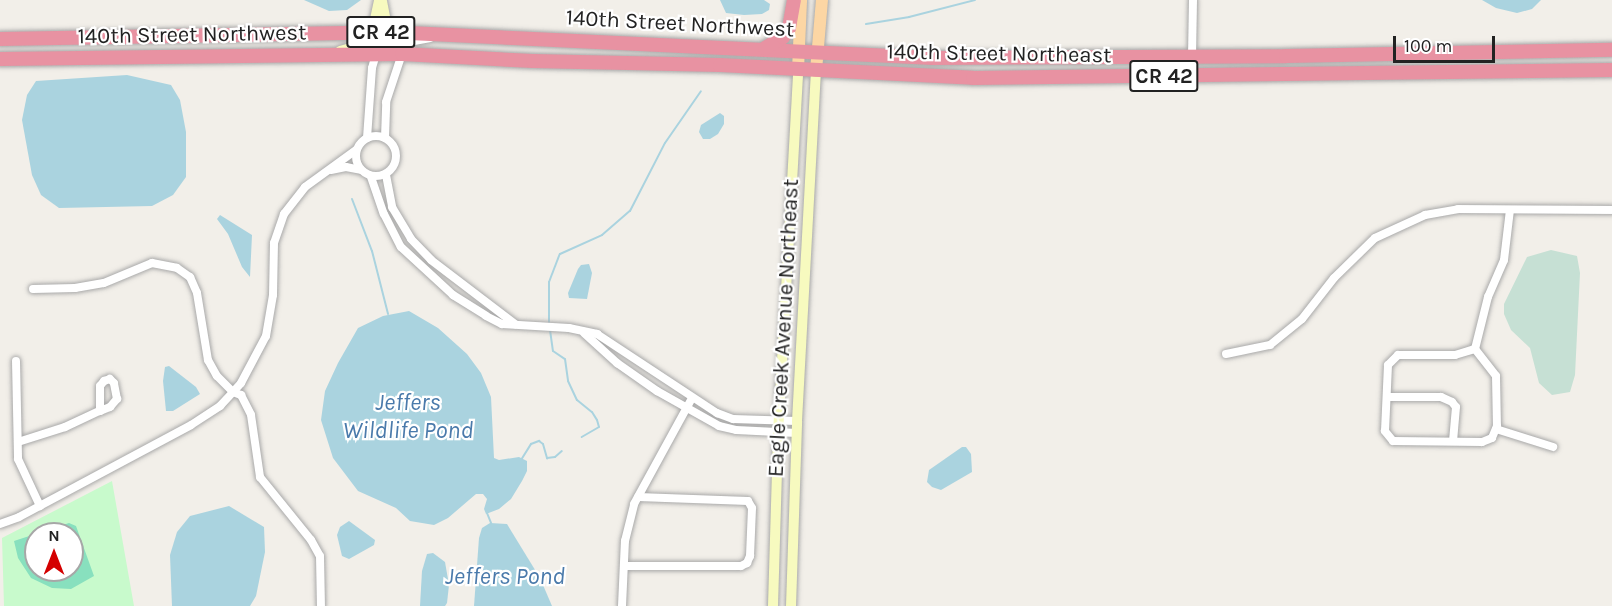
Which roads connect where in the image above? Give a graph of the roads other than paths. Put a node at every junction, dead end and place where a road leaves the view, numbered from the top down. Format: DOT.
graph roads {
  1 [pos="381,0"];
  2 [pos="794,0"];
  3 [pos="801,0"];
  4 [pos="822,0"];
  5 [pos="1193,0"];
  6 [pos="364,32"];
  7 [pos="387,32"];
  8 [pos="446,35"];
  9 [pos="0,39"];
  10 [pos="763,49"];
  11 [pos="1612,50"];
  12 [pos="799,51"];
  13 [pos="818,52"];
  14 [pos="331,53"];
  15 [pos="376,54"];
  16 [pos="402,54"];
  17 [pos="1192,57"];
  18 [pos="0,59"];
  19 [pos="798,69"];
  20 [pos="1612,70"];
  21 [pos="816,71"];
  22 [pos="367,138"];
  23 [pos="385,138"];
  24 [pos="357,150"];
  25 [pos="361,170"];
  26 [pos="326,171"];
  27 [pos="386,175"];
  28 [pos="371,177"];
  29 [pos="1509,210"];
  30 [pos="1612,210"];
  31 [pos="33,290"];
  32 [pos="515,324"];
  33 [pos="584,333"];
  34 [pos="1475,349"];
  35 [pos="1226,354"];
  36 [pos="16,361"];
  37 [pos="233,392"];
  38 [pos="692,398"];
  39 [pos="1387,398"];
  40 [pos="687,409"];
  41 [pos="100,411"];
  42 [pos="779,421"];
  43 [pos="797,421"];
  44 [pos="1496,429"];
  45 [pos="778,433"];
  46 [pos="797,433"];
  47 [pos="1453,441"];
  48 [pos="18,442"];
  49 [pos="1553,447"];
  50 [pos="638,497"];
  51 [pos="40,506"];
  52 [pos="0,524"];
  53 [pos="624,566"];
  54 [pos="321,606"];
  55 [pos="622,606"];
  56 [pos="773,606"];
  57 [pos="791,606"];
  1 -- 6 [label="main road"];
  1 -- 7 [label="main road"];
  2 -- 10 [label="highway"];
  3 -- 12 [label="main road, Eagle Creek Avenue Northeast"];
  4 -- 13 [label="main road, Eagle Creek Avenue Northeast"];
  5 -- 17 [label="street"];
  6 -- 7 [label="highway, 140th Street Northwest / CR 42"];
  6 -- 9 [label="highway, 140th Street Northwest / CR 42"];
  7 -- 8 [label="highway, 140th Street Northwest / CR 42"];
  7 -- 14 [label="main road"];
  8 -- 10 [label="highway, 140th Street Northwest / CR 42"];
  8 -- 15 [label="street"];
  10 -- 12 [label="highway, 140th Street Northwest / CR 42"];
  11 -- 17 [label="highway, 140th Street Northeast / CR 42"];
  12 -- 13 [label="highway, 140th Street Northwest / CR 42"];
  12 -- 19 [label="main road, Eagle Creek Avenue Northeast"];
  13 -- 17 [label="highway, 140th Street Northeast / CR 42"];
  13 -- 21 [label="main road, Eagle Creek Avenue Northeast"];
  14 -- 15 [label="highway, 140th Street Northwest / CR 42"];
  14 -- 18 [label="highway, 140th Street Northwest / CR 42"];
  15 -- 16 [label="highway, 140th Street Northwest / CR 42"];
  15 -- 22 [label="street"];
  16 -- 19 [label="highway, 140th Street Northwest / CR 42"];
  16 -- 23 [label="street"];
  19 -- 21 [label="highway, 140th Street Northwest / CR 42"];
  19 -- 42 [label="main road, Eagle Creek Avenue Northeast"];
  20 -- 21 [label="highway, 140th Street Northeast / CR 42"];
  21 -- 43 [label="main road, Eagle Creek Avenue Northeast"];
  22 -- 23 [label="street"];
  22 -- 24 [label="street"];
  23 -- 27 [label="street"];
  24 -- 25 [label="street"];
  24 -- 26 [label="street"];
  25 -- 26 [label="street"];
  25 -- 28 [label="street"];
  26 -- 37 [label="street"];
  27 -- 28 [label="street"];
  27 -- 32 [label="street"];
  28 -- 32 [label="street"];
  29 -- 30 [label="street"];
  29 -- 34 [label="street"];
  29 -- 35 [label="street"];
  31 -- 37 [label="street"];
  32 -- 33 [label="street"];
  33 -- 38 [label="street"];
  33 -- 40 [label="street"];
  34 -- 39 [label="street"];
  34 -- 44 [label="street"];
  36 -- 48 [label="street"];
  37 -- 51 [label="street"];
  37 -- 54 [label="street"];
  38 -- 40 [label="street"];
  38 -- 42 [label="street"];
  39 -- 47 [label="street"];
  39 -- 47 [label="street"];
  40 -- 45 [label="street"];
  40 -- 50 [label="street"];
  41 -- 48 [label="street"];
  42 -- 43 [label="street"];
  42 -- 45 [label="main road, Eagle Creek Avenue Northeast"];
  43 -- 46 [label="main road, Eagle Creek Avenue Northeast"];
  44 -- 47 [label="street"];
  44 -- 49 [label="street"];
  45 -- 46 [label="street"];
  45 -- 56 [label="main road, Eagle Creek Avenue Northeast"];
  46 -- 57 [label="main road, Eagle Creek Avenue Northeast"];
  48 -- 51 [label="street"];
  50 -- 53 [label="street"];
  50 -- 53 [label="street"];
  51 -- 52 [label="street"];
  53 -- 55 [label="street"];
}
